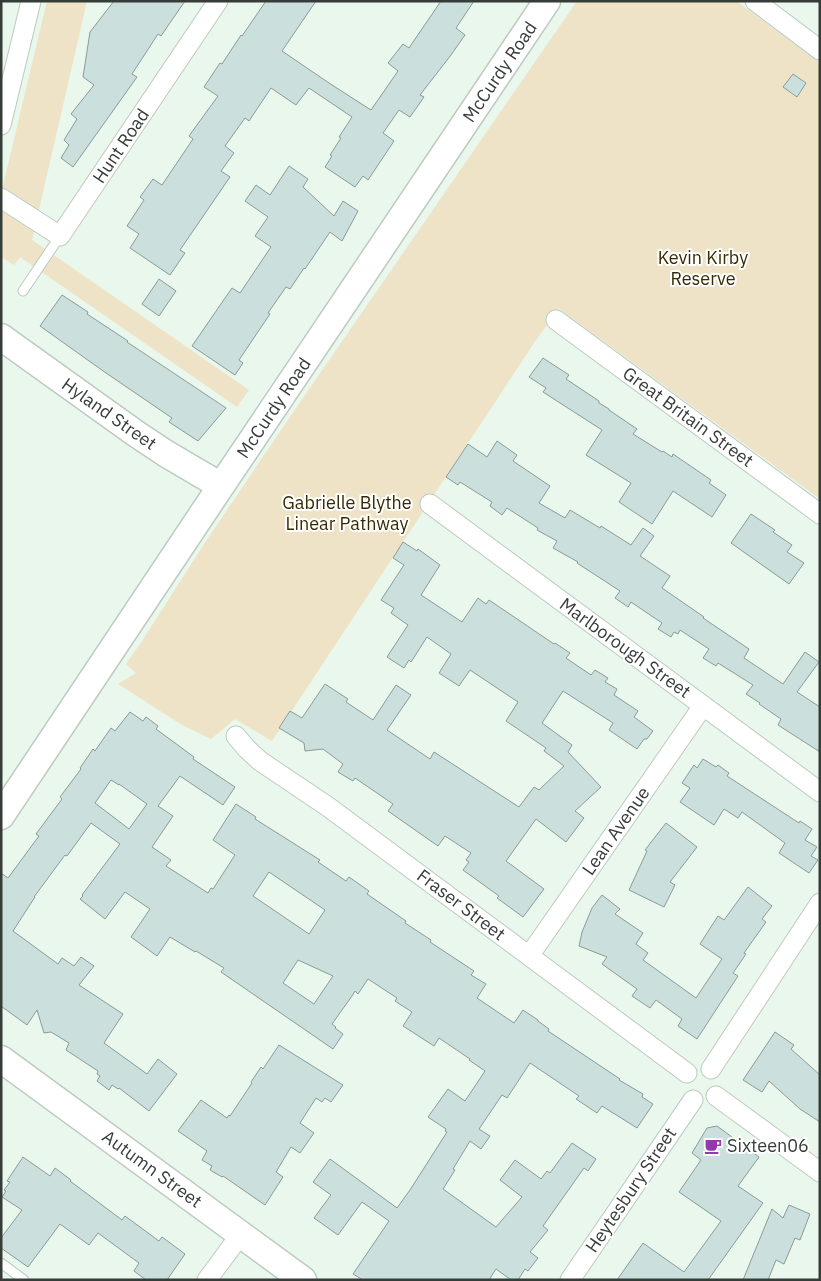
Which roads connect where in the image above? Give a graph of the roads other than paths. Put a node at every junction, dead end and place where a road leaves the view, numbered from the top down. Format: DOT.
graph roads {
  1 [pos="31,1"];
  2 [pos="218,1"];
  3 [pos="547,1"];
  4 [pos="755,2"];
  5 [pos="820,50"];
  6 [pos="1,125"];
  7 [pos="1,198"];
  8 [pos="60,236"];
  9 [pos="23,291"];
  10 [pos="556,320"];
  11 [pos="1,337"];
  12 [pos="221,486"];
  13 [pos="430,504"];
  14 [pos="820,514"];
  15 [pos="703,706"];
  16 [pos="236,736"];
  17 [pos="820,792"];
  18 [pos="1,816"];
  19 [pos="820,903"];
  20 [pos="529,956"];
  21 [pos="1,1059"];
  22 [pos="711,1069"];
  23 [pos="687,1073"];
  24 [pos="716,1096"];
  25 [pos="693,1100"];
  26 [pos="820,1172"];
  27 [pos="240,1234"];
  28 [pos="1,1263"];
  29 [pos="24,1280"];
  30 [pos="207,1280"];
  31 [pos="303,1280"];
  32 [pos="570,1280"];
  1 -- 6 [label="street"];
  2 -- 8 [label="street, Hunt Road"];
  3 -- 12 [label="main road, McCurdy Road"];
  4 -- 5 [label="street"];
  7 -- 8 [label="street"];
  8 -- 9 [label="lane, Hunt Road"];
  10 -- 14 [label="street, Great Britain Street"];
  11 -- 12 [label="main road, Hyland Street"];
  12 -- 18 [label="main road, McCurdy Road"];
  13 -- 15 [label="street, Marlborough Street"];
  15 -- 17 [label="street, Marlborough Street"];
  15 -- 20 [label="street, Lean Avenue"];
  16 -- 20 [label="street, Fraser Street"];
  19 -- 22 [label="street"];
  20 -- 23 [label="street, Fraser Street"];
  21 -- 27 [label="main road, Autumn Street"];
  22 -- 23 [label="street"];
  22 -- 24 [label="street"];
  23 -- 25 [label="street"];
  24 -- 25 [label="street"];
  24 -- 26 [label="street"];
  25 -- 32 [label="street, Heytesbury Street"];
  27 -- 30 [label="street"];
  27 -- 31 [label="main road, Autumn Street"];
  28 -- 29 [label="lane"];
}
